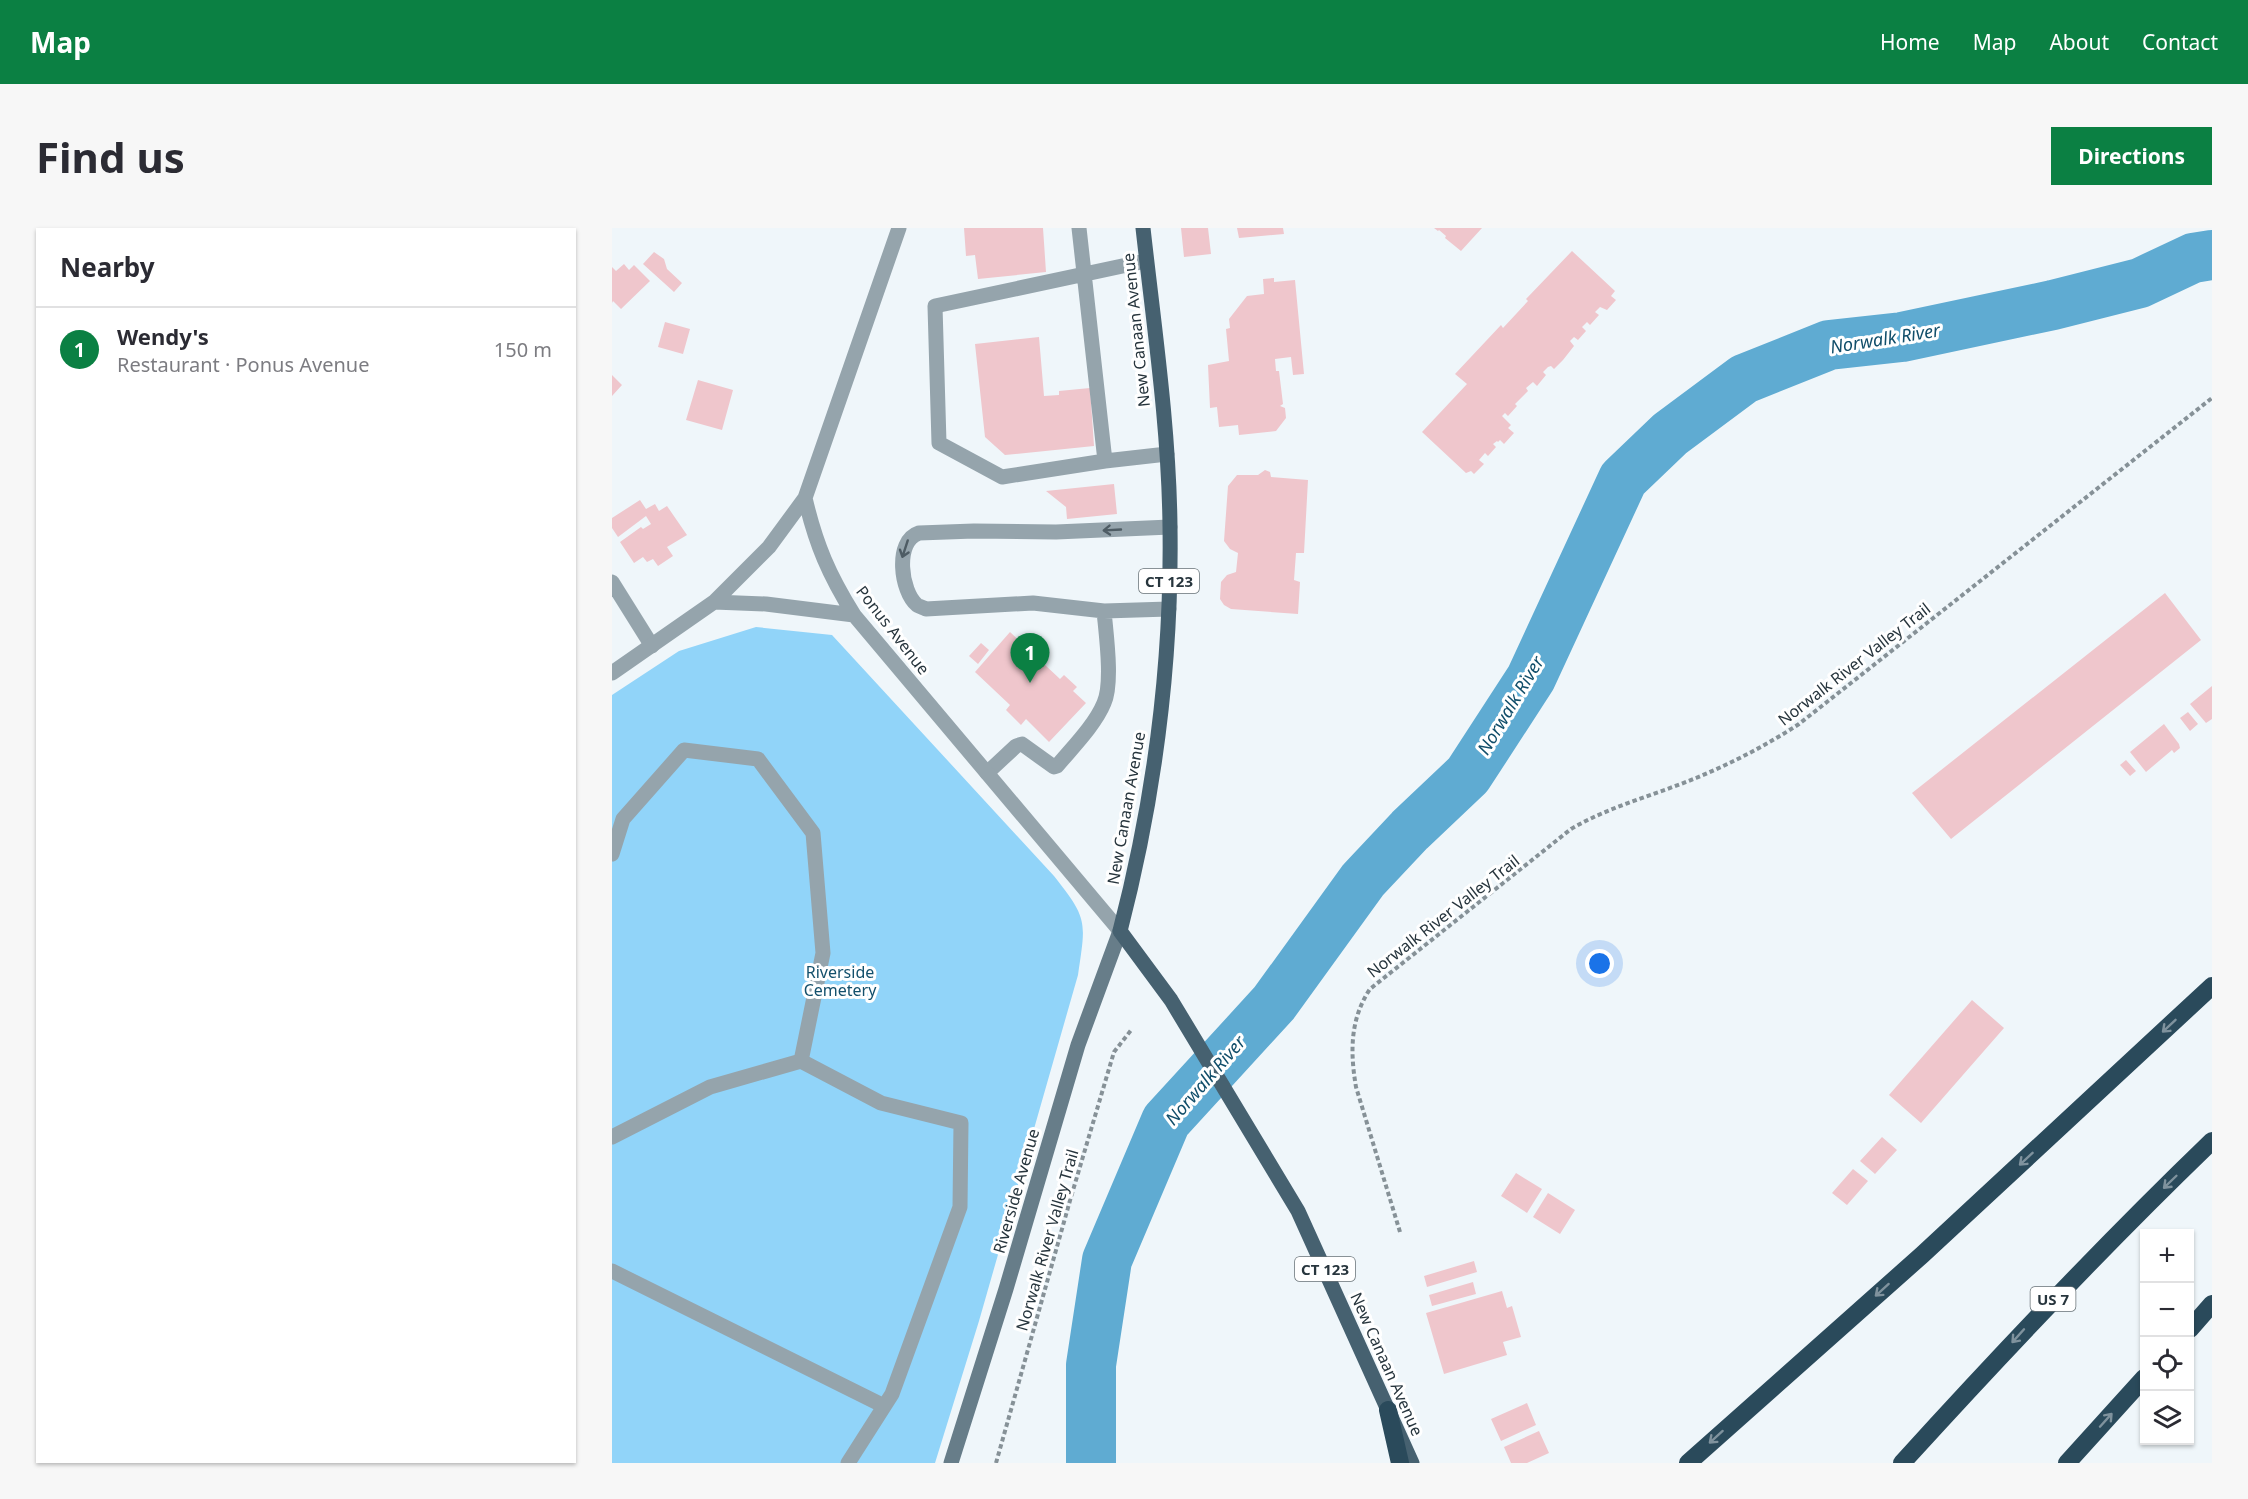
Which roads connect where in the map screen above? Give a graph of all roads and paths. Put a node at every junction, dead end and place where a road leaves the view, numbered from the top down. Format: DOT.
graph roads {
  1 [pos="899,228"];
  2 [pos="1079,228"];
  3 [pos="1143,228"];
  4 [pos="1146,261"];
  5 [pos="1086,275"];
  6 [pos="2212,398"];
  7 [pos="1167,454"];
  8 [pos="1105,461"];
  9 [pos="805,498"];
  10 [pos="1170,526"];
  11 [pos="612,582"];
  12 [pos="714,602"];
  13 [pos="1169,609"];
  14 [pos="1104,611"];
  15 [pos="854,615"];
  16 [pos="652,646"];
  17 [pos="612,673"];
  18 [pos="987,773"];
  19 [pos="612,854"];
  20 [pos="1120,931"];
  21 [pos="2212,986"];
  22 [pos="1132,1029"];
  23 [pos="801,1061"];
  24 [pos="612,1137"];
  25 [pos="2212,1142"];
  26 [pos="1400,1232"];
  27 [pos="612,1271"];
  28 [pos="2212,1304"];
  29 [pos="2194,1324"];
  30 [pos="2140,1383"];
  31 [pos="884,1406"];
  32 [pos="1388,1410"];
  33 [pos="848,1463"];
  34 [pos="951,1463"];
  35 [pos="996,1463"];
  36 [pos="1400,1463"];
  37 [pos="1412,1463"];
  38 [pos="1688,1463"];
  39 [pos="1902,1463"];
  40 [pos="2067,1463"];
  1 -- 9 [label="street"];
  2 -- 5 [label="street"];
  3 -- 4 [label="main road, New Canaan Avenue / CT 123"];
  4 -- 5 [label="street"];
  4 -- 7 [label="main road, New Canaan Avenue / CT 123"];
  5 -- 8 [label="street"];
  5 -- 8 [label="street"];
  6 -- 26 [label="path, Norwalk River Valley Trail"];
  7 -- 8 [label="street"];
  7 -- 10 [label="main road, New Canaan Avenue / CT 123"];
  9 -- 12 [label="street"];
  9 -- 15 [label="street, Ponus Avenue"];
  10 -- 13 [label="main road, New Canaan Avenue / CT 123"];
  10 -- 14 [label="street, one-way"];
  11 -- 16 [label="street"];
  12 -- 15 [label="street"];
  12 -- 16 [label="street"];
  13 -- 14 [label="street"];
  13 -- 20 [label="main road, New Canaan Avenue / CT 123"];
  14 -- 18 [label="street"];
  15 -- 18 [label="street, Ponus Avenue"];
  16 -- 17 [label="street"];
  18 -- 20 [label="street, Ponus Avenue"];
  19 -- 23 [label="street"];
  20 -- 32 [label="main road, New Canaan Avenue / CT 123"];
  20 -- 34 [label="main road, Riverside Avenue"];
  21 -- 38 [label="highway, one-way"];
  22 -- 35 [label="path, Norwalk River Valley Trail"];
  23 -- 24 [label="street"];
  23 -- 31 [label="street"];
  25 -- 39 [label="highway, US 7, one-way"];
  27 -- 31 [label="street"];
  28 -- 29 [label="highway"];
  40 -- 30 [label="highway, one-way"];
  31 -- 33 [label="street"];
  32 -- 36 [label="highway"];
  32 -- 37 [label="main road, New Canaan Avenue / CT 123"];
}
